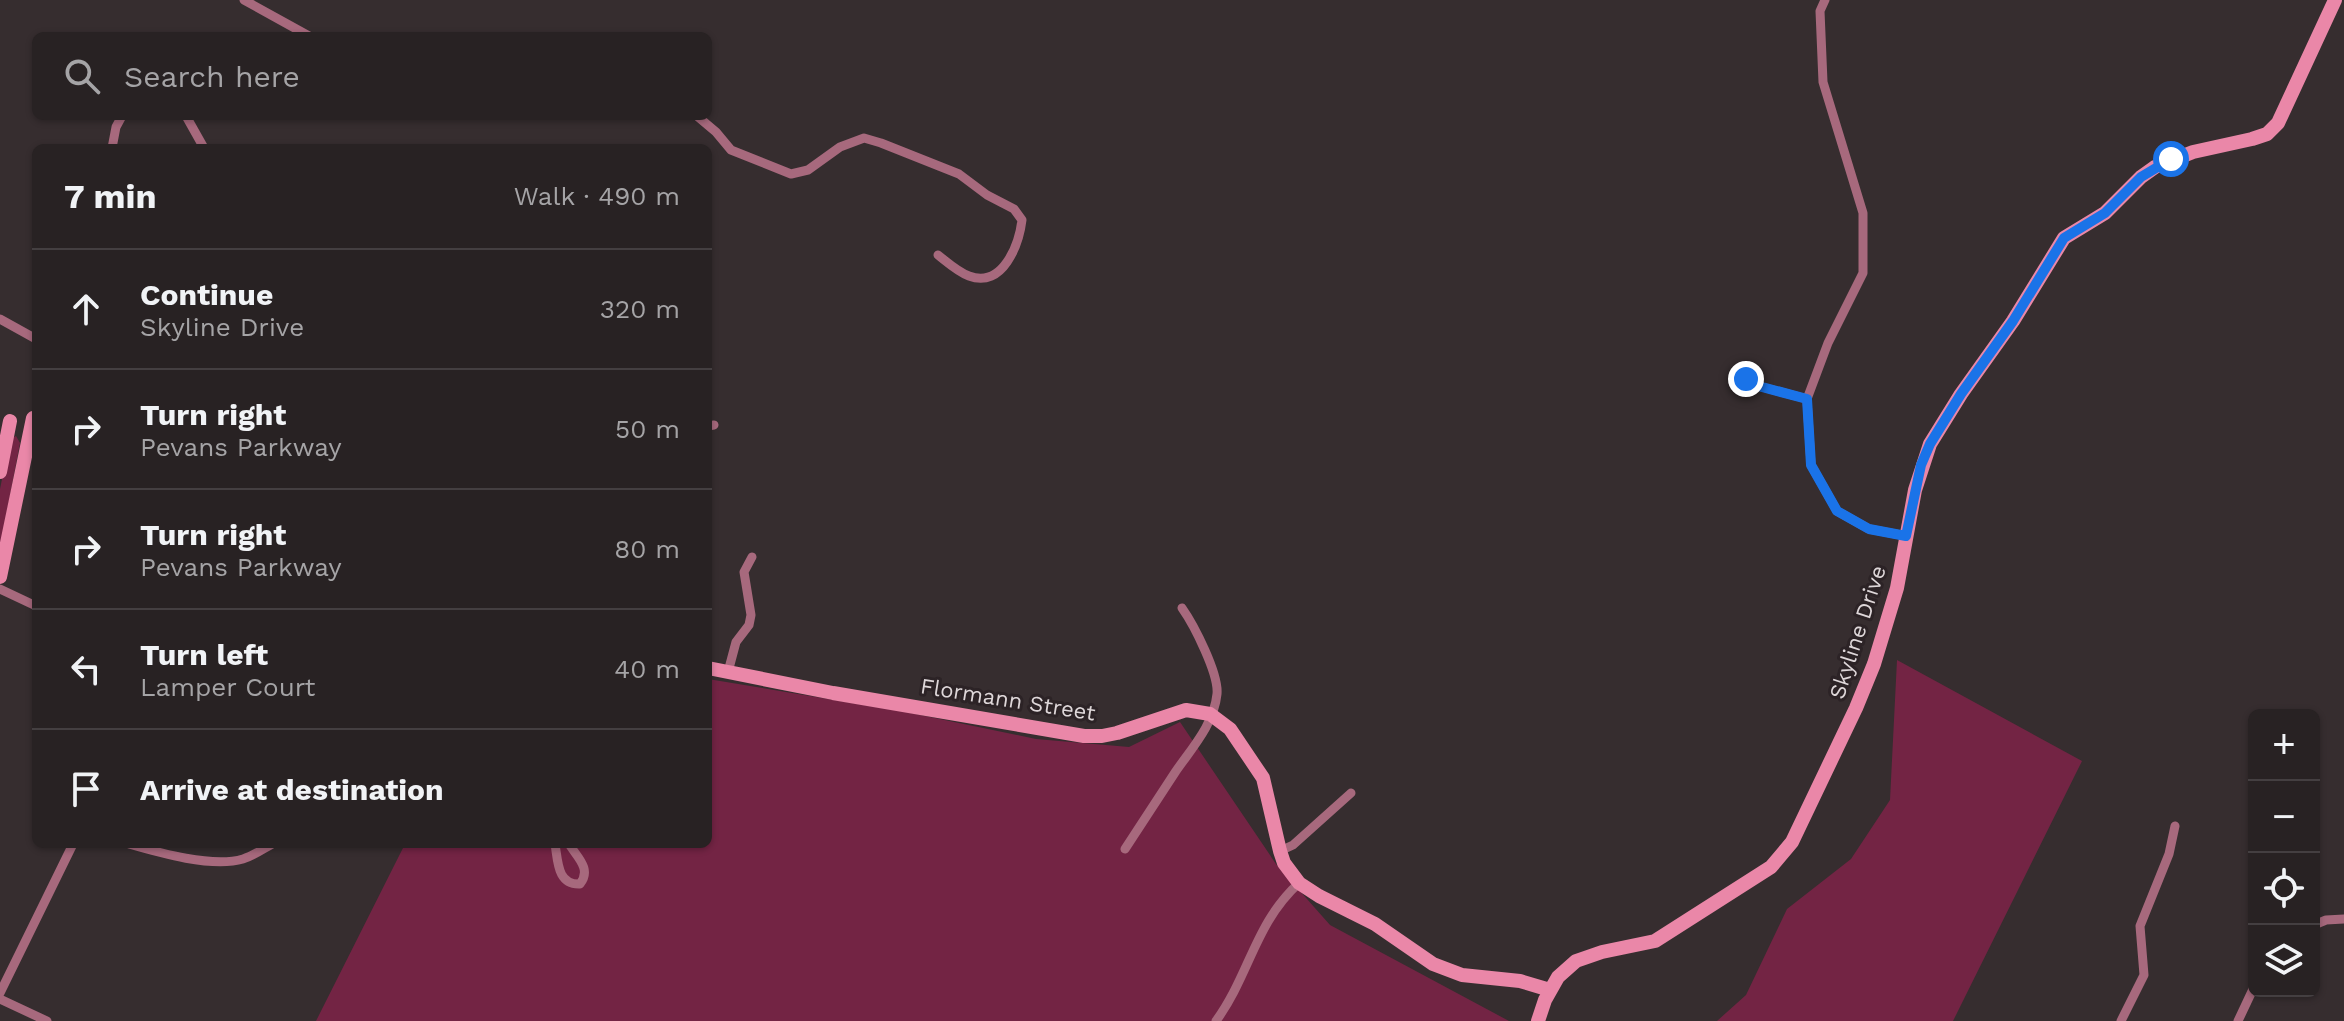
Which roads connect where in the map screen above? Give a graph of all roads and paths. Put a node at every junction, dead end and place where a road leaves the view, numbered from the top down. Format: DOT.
graph roads {
  1 [pos="244,0"];
  2 [pos="1825,0"];
  3 [pos="2335,0"];
  4 [pos="302,32"];
  5 [pos="120,120"];
  6 [pos="188,120"];
  7 [pos="702,120"];
  8 [pos="113,144"];
  9 [pos="202,144"];
  10 [pos="938,255"];
  11 [pos="0,319"];
  12 [pos="32,337"];
  13 [pos="1746,379"];
  14 [pos="1807,399"];
  15 [pos="32,418"];
  16 [pos="5,420"];
  17 [pos="32,427"];
  18 [pos="0,472"];
  19 [pos="1906,536"];
  20 [pos="752,557"];
  21 [pos="0,577"];
  22 [pos="0,589"];
  23 [pos="32,604"];
  24 [pos="1182,608"];
  25 [pos="712,669"];
  26 [pos="728,672"];
  27 [pos="1210,714"];
  28 [pos="1351,793"];
  29 [pos="2175,826"];
  30 [pos="71,848"];
  31 [pos="145,848"];
  32 [pos="264,848"];
  33 [pos="556,848"];
  34 [pos="572,848"];
  35 [pos="1125,849"];
  36 [pos="1280,851"];
  37 [pos="1299,883"];
  38 [pos="2344,919"];
  39 [pos="2320,922"];
  40 [pos="1550,990"];
  41 [pos="0,993"];
  42 [pos="2249,997"];
  43 [pos="0,999"];
  44 [pos="47,1021"];
  45 [pos="1216,1021"];
  46 [pos="1538,1021"];
  47 [pos="2121,1021"];
  48 [pos="2238,1021"];
  1 -- 4 [label="street"];
  2 -- 14 [label="street"];
  3 -- 19 [label="street, Skyline Drive"];
  5 -- 8 [label="street"];
  6 -- 9 [label="street"];
  7 -- 10 [label="street"];
  11 -- 12 [label="street"];
  13 -- 14 [label="street"];
  14 -- 19 [label="street"];
  15 -- 16 [label="street"];
  16 -- 18 [label="street"];
  17 -- 21 [label="street"];
  19 -- 40 [label="street, Skyline Drive"];
  20 -- 26 [label="street"];
  22 -- 23 [label="street"];
  24 -- 27 [label="street"];
  25 -- 26 [label="street, Flormann Street"];
  26 -- 27 [label="street, Flormann Street"];
  27 -- 35 [label="street"];
  27 -- 36 [label="street"];
  28 -- 36 [label="street"];
  29 -- 47 [label="street"];
  30 -- 41 [label="street"];
  31 -- 32 [label="street"];
  33 -- 34 [label="street"];
  36 -- 37 [label="street"];
  37 -- 40 [label="street"];
  37 -- 45 [label="street"];
  38 -- 39 [label="street"];
  40 -- 46 [label="street, Skyline Drive"];
  42 -- 48 [label="street"];
  43 -- 44 [label="street"];
}
